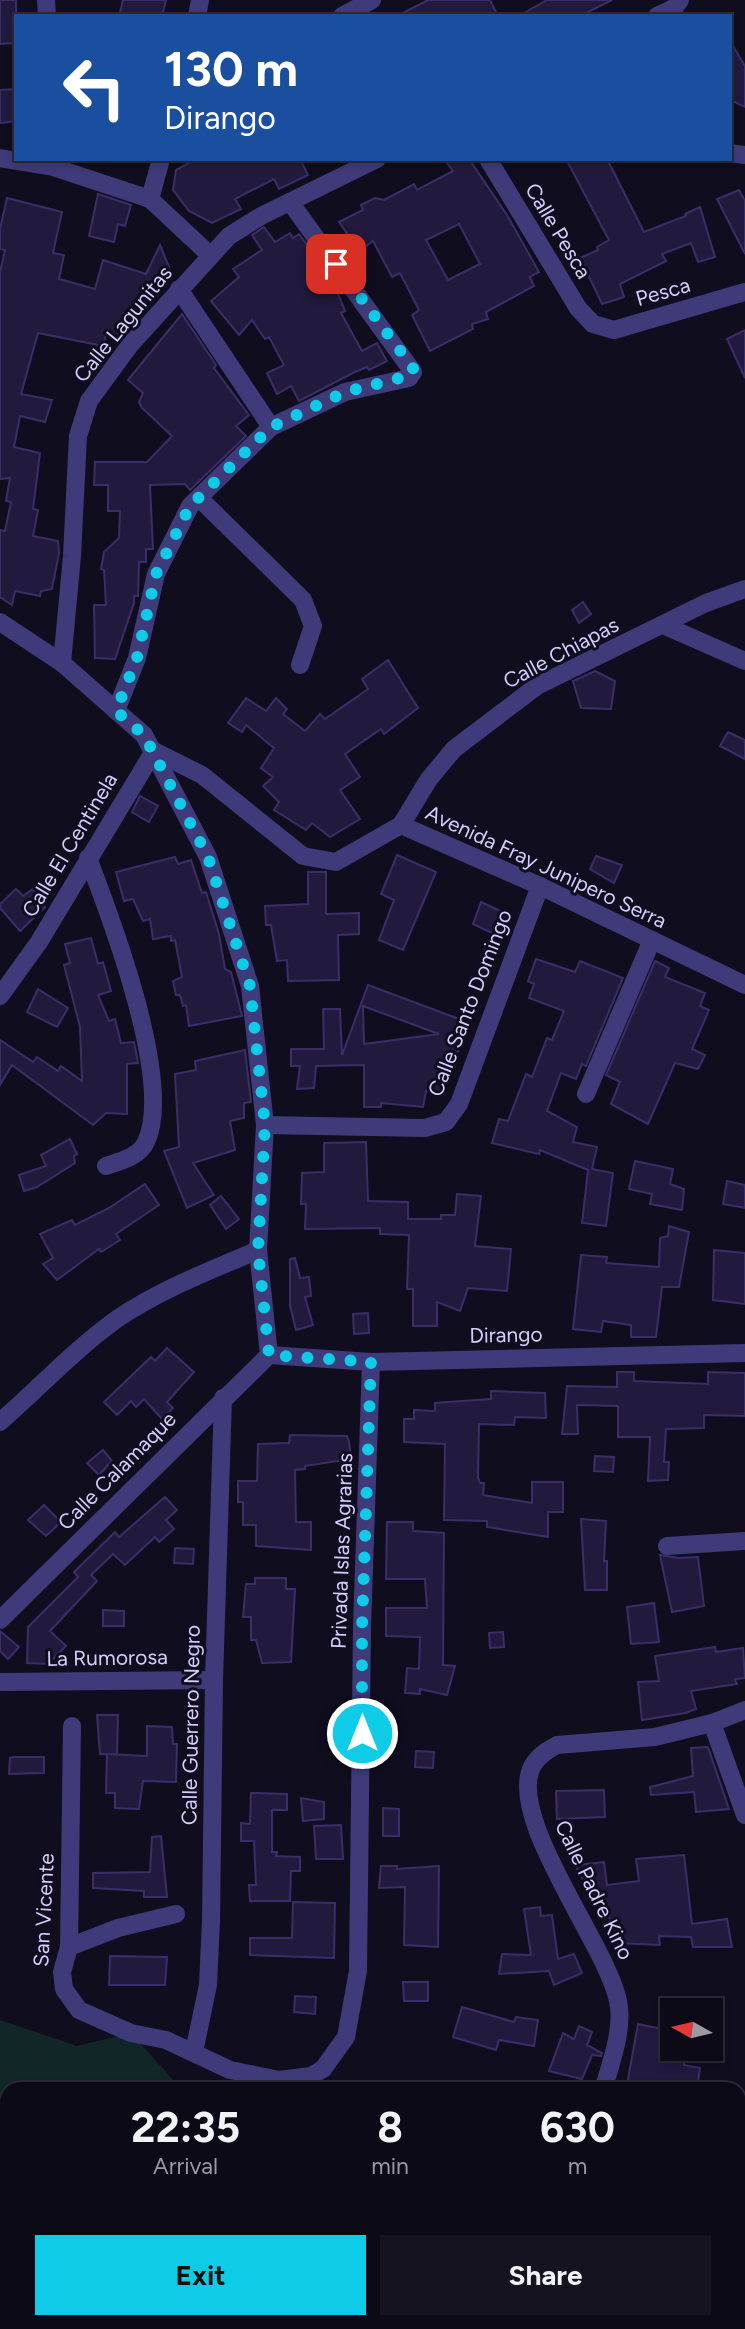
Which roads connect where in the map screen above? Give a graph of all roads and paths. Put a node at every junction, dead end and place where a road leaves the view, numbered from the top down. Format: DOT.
graph roads {
  1 [pos="372,0"];
  2 [pos="346,14"];
  3 [pos="32,161"];
  4 [pos="160,161"];
  5 [pos="373,161"];
  6 [pos="489,161"];
  7 [pos="53,163"];
  8 [pos="150,199"];
  9 [pos="290,202"];
  10 [pos="210,255"];
  11 [pos="179,289"];
  12 [pos="745,292"];
  13 [pos="593,324"];
  14 [pos="271,427"];
  15 [pos="199,498"];
  16 [pos="745,589"];
  17 [pos="0,622"];
  18 [pos="663,625"];
  19 [pos="745,661"];
  20 [pos="62,663"];
  21 [pos="300,665"];
  22 [pos="116,711"];
  23 [pos="154,751"];
  24 [pos="401,825"];
  25 [pos="88,858"];
  26 [pos="540,886"];
  27 [pos="652,940"];
  28 [pos="745,985"];
  29 [pos="0,996"];
  30 [pos="586,1094"];
  31 [pos="265,1125"];
  32 [pos="106,1166"];
  33 [pos="258,1250"];
  34 [pos="745,1353"];
  35 [pos="269,1355"];
  36 [pos="371,1362"];
  37 [pos="223,1398"];
  38 [pos="0,1422"];
  39 [pos="745,1541"];
  40 [pos="667,1546"];
  41 [pos="0,1620"];
  42 [pos="214,1680"];
  43 [pos="0,1682"];
  44 [pos="745,1710"];
  45 [pos="712,1723"];
  46 [pos="72,1726"];
  47 [pos="745,1815"];
  48 [pos="176,1914"];
  49 [pos="69,1947"];
  50 [pos="194,2052"];
  51 [pos="323,2069"];
  52 [pos="605,2082"];
  1 -- 2 [label="street"];
  3 -- 7 [label="street"];
  4 -- 8 [label="street"];
  5 -- 9 [label="street, Calle Lagunitas"];
  6 -- 13 [label="street, Calle Pesca"];
  7 -- 8 [label="street"];
  8 -- 10 [label="street"];
  9 -- 10 [label="street, Calle Lagunitas"];
  9 -- 14 [label="street"];
  10 -- 11 [label="street, Calle Lagunitas"];
  11 -- 14 [label="street"];
  11 -- 20 [label="street, Calle Lagunitas"];
  12 -- 13 [label="street, Pesca"];
  14 -- 15 [label="street"];
  15 -- 21 [label="street"];
  15 -- 22 [label="street"];
  16 -- 18 [label="street, Calle Chiapas"];
  17 -- 20 [label="street"];
  18 -- 19 [label="street"];
  18 -- 24 [label="street, Calle Chiapas"];
  20 -- 22 [label="street"];
  22 -- 23 [label="street"];
  23 -- 24 [label="street, Avenida Fray Junipero Serra"];
  23 -- 25 [label="street, Calle El Centinela"];
  23 -- 31 [label="street"];
  24 -- 26 [label="street, Avenida Fray Junipero Serra"];
  25 -- 29 [label="street, Calle El Centinela"];
  25 -- 32 [label="street"];
  26 -- 27 [label="street, Avenida Fray Junipero Serra"];
  26 -- 31 [label="street, Calle Santo Domingo"];
  27 -- 28 [label="street, Avenida Fray Junipero Serra"];
  27 -- 30 [label="street"];
  31 -- 33 [label="street"];
  33 -- 35 [label="street"];
  33 -- 38 [label="street"];
  34 -- 36 [label="street, Dirango"];
  35 -- 36 [label="street, Dirango"];
  35 -- 37 [label="street, Calle Calamaque"];
  36 -- 51 [label="street, Privada Islas Agrarias"];
  37 -- 41 [label="street, Calle Calamaque"];
  37 -- 42 [label="street, Calle Guerrero Negro"];
  39 -- 40 [label="street"];
  42 -- 43 [label="street, La Rumorosa"];
  42 -- 50 [label="street, Calle Guerrero Negro"];
  44 -- 45 [label="street, Calle Padre Kino"];
  45 -- 47 [label="street"];
  45 -- 52 [label="street, Calle Padre Kino"];
  46 -- 49 [label="street, San Vicente"];
  48 -- 49 [label="street"];
  49 -- 50 [label="street, San Vicente"];
  50 -- 51 [label="street, San Vicente"];
}
